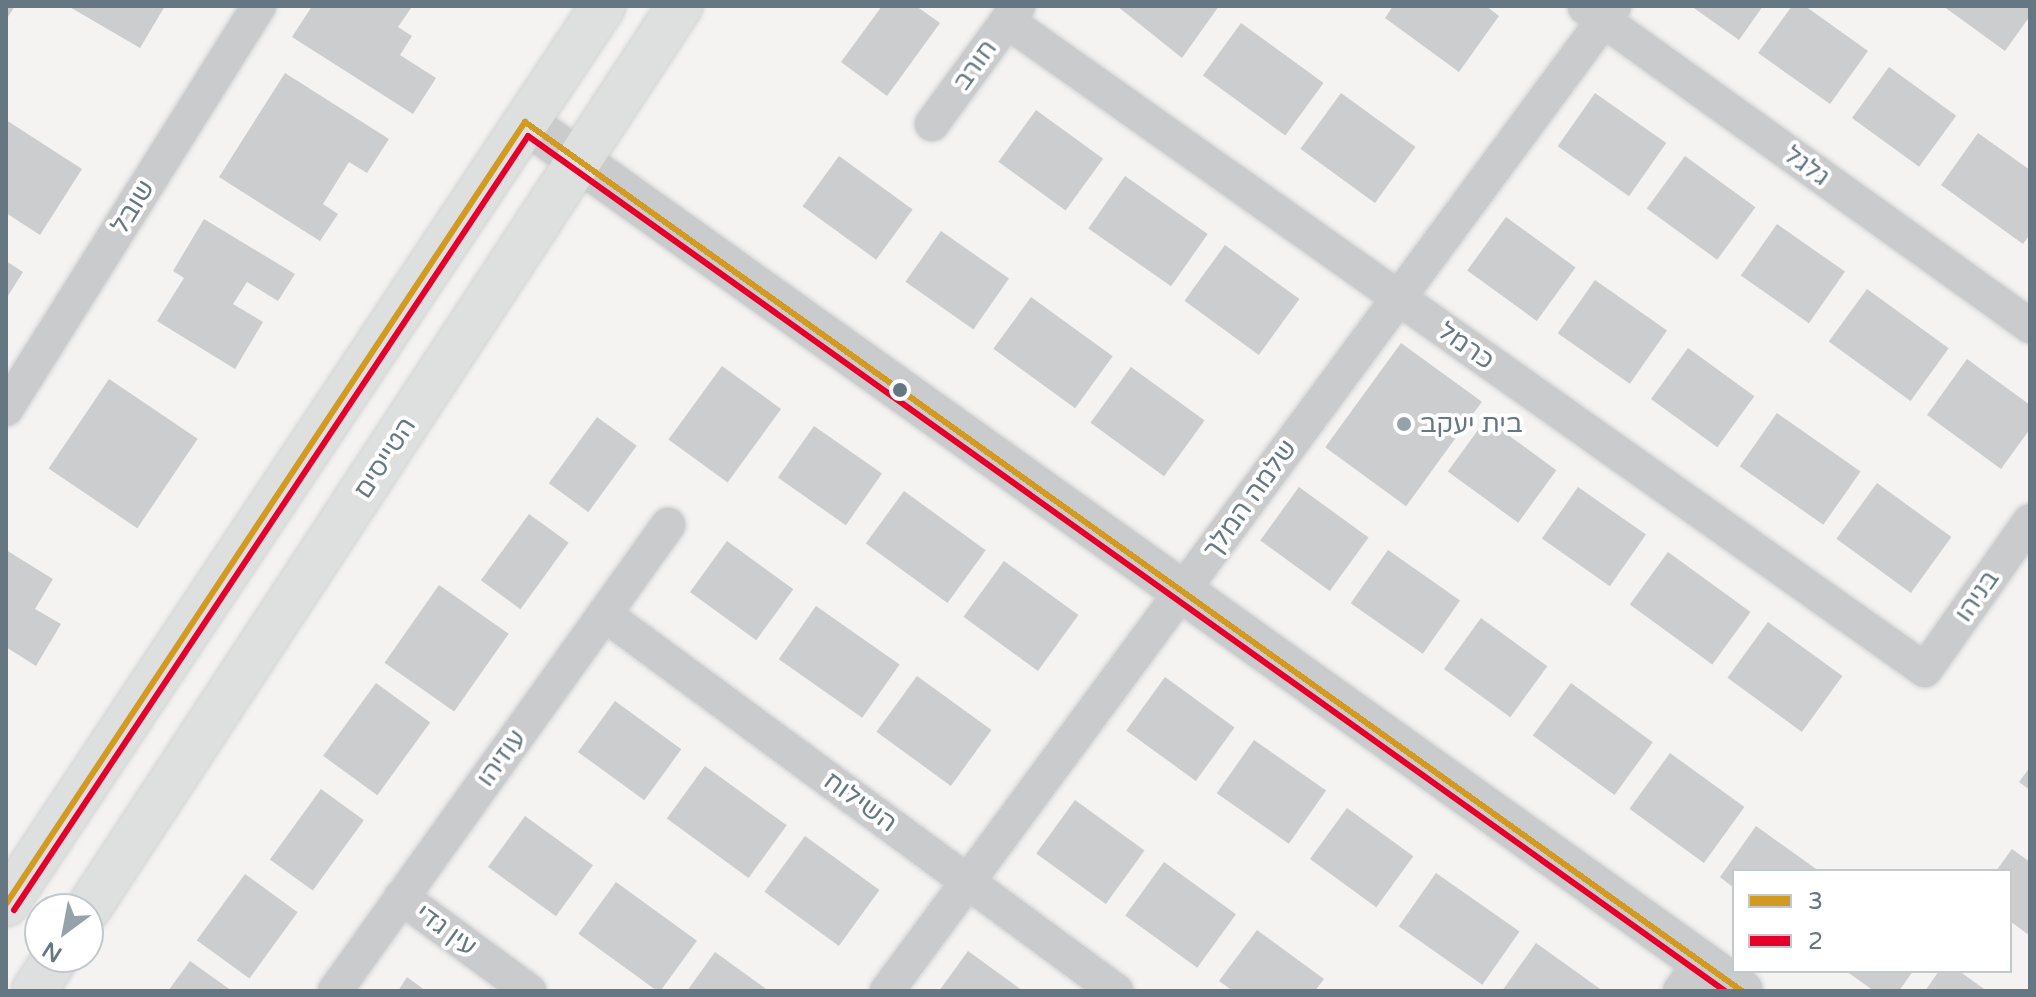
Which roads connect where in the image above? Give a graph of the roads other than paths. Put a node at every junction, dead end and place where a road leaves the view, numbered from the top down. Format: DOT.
graph roads {
  1 [pos="259,6"];
  2 [pos="603,6"];
  3 [pos="680,6"];
  4 [pos="1601,11"];
  5 [pos="1012,14"];
  6 [pos="525,122"];
  7 [pos="932,124"];
  8 [pos="578,160"];
  9 [pos="1398,298"];
  10 [pos="2030,326"];
  11 [pos="6,409"];
  12 [pos="2030,521"];
  13 [pos="668,525"];
  14 [pos="1183,590"];
  15 [pos="604,614"];
  16 [pos="1925,670"];
  17 [pos="967,882"];
  18 [pos="98,893"];
  19 [pos="401,897"];
  20 [pos="6,904"];
  21 [pos="46,973"];
  22 [pos="1691,976"];
  23 [pos="34,991"];
  24 [pos="335,991"];
  25 [pos="529,991"];
  26 [pos="887,991"];
  27 [pos="1116,991"];
  28 [pos="1742,991"];
  1 -- 11 [label="street, שובל"];
  2 -- 6 [label="main road"];
  3 -- 8 [label="main road, הטייסים"];
  4 -- 9 [label="street, שלמה המלך"];
  4 -- 10 [label="street, גלגל"];
  5 -- 7 [label="street, חורב"];
  5 -- 9 [label="street, כרמל"];
  6 -- 8 [label="street"];
  6 -- 20 [label="main road"];
  8 -- 14 [label="street"];
  8 -- 18 [label="main road, הטייסים"];
  9 -- 14 [label="street, שלמה המלך"];
  9 -- 16 [label="street, כרמל"];
  12 -- 16 [label="street, בניהו"];
  13 -- 15 [label="street, עוזיהו"];
  14 -- 17 [label="street, שלמה המלך"];
  14 -- 22 [label="street"];
  15 -- 17 [label="street, השילוח"];
  15 -- 19 [label="street, עוזיהו"];
  17 -- 26 [label="street, שלמה המלך"];
  17 -- 27 [label="street, השילוח"];
  19 -- 24 [label="street, עוזיהו"];
  19 -- 25 [label="street, עין גדי"];
  21 -- 23 [label="main road"];
  22 -- 28 [label="street"];
}
